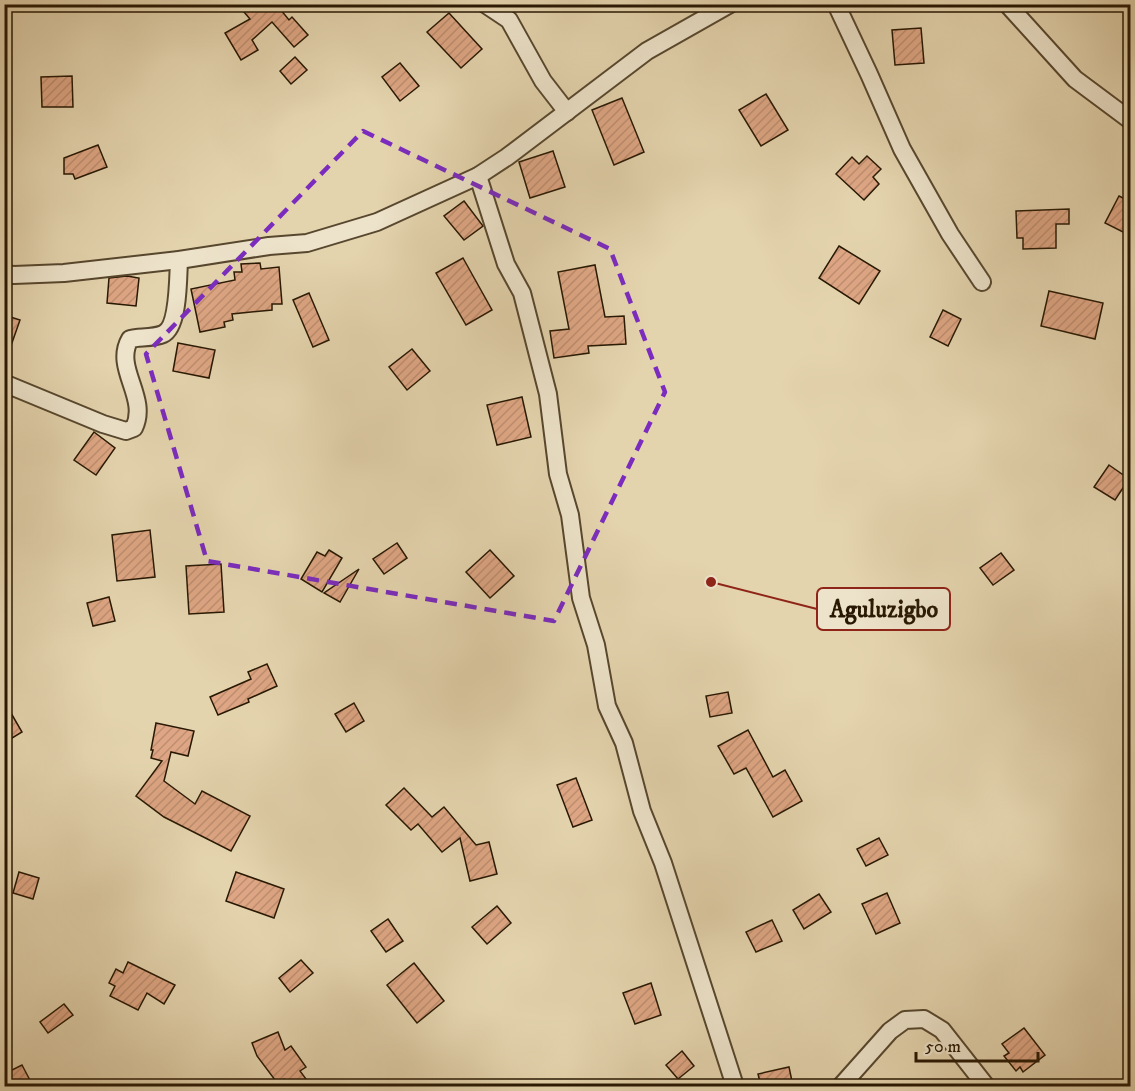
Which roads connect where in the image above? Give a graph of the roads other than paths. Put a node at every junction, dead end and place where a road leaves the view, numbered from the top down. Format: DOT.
graph roads {
  1 [pos="485,4"];
  2 [pos="730,4"];
  3 [pos="836,4"];
  4 [pos="1006,4"];
  5 [pos="567,112"];
  6 [pos="1131,120"];
  7 [pos="478,177"];
  8 [pos="179,260"];
  9 [pos="4,274"];
  10 [pos="982,282"];
  11 [pos="6,384"];
  12 [pos="735,1086"];
  13 [pos="841,1086"];
  14 [pos="986,1086"];
  1 -- 5 [label="street"];
  2 -- 5 [label="street"];
  3 -- 10 [label="street"];
  4 -- 6 [label="street"];
  5 -- 7 [label="street"];
  7 -- 8 [label="street"];
  7 -- 12 [label="street"];
  8 -- 9 [label="street"];
  8 -- 11 [label="street"];
  13 -- 14 [label="street"];
}
